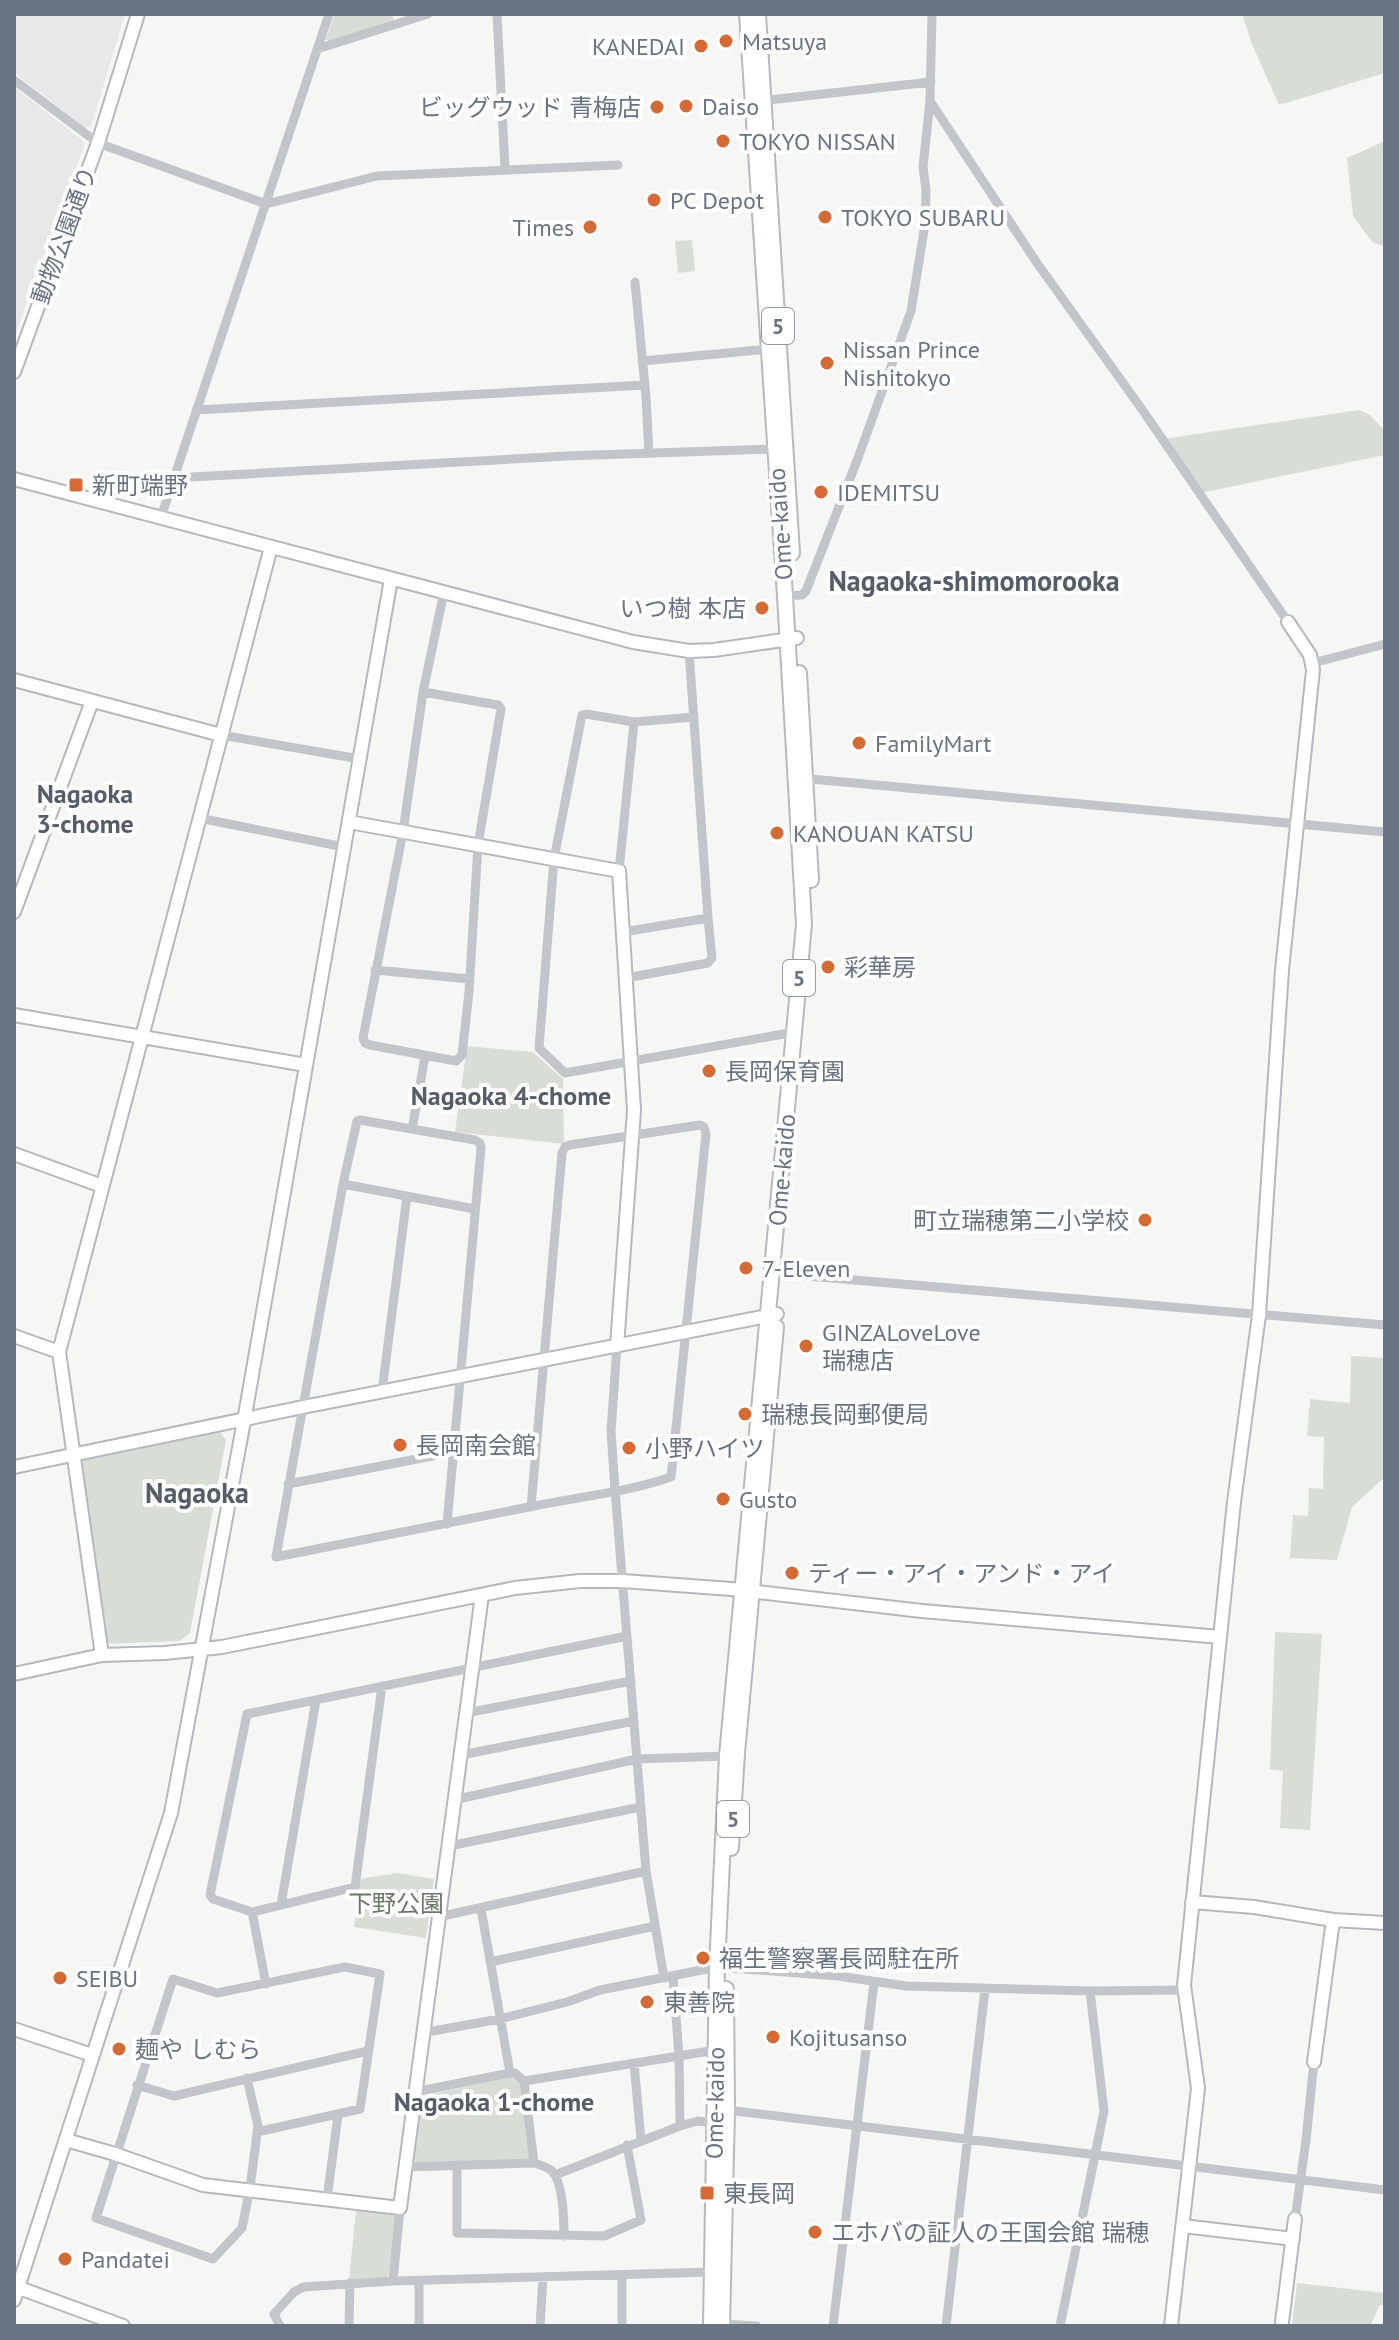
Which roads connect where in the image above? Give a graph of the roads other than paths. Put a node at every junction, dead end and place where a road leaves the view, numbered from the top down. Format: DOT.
graph roads {
  1 [pos="138,14"];
  2 [pos="329,14"];
  3 [pos="428,14"];
  4 [pos="497,14"];
  5 [pos="747,14"];
  6 [pos="758,14"];
  7 [pos="932,14"];
  8 [pos="317,49"];
  9 [pos="14,80"];
  10 [pos="931,82"];
  11 [pos="930,101"];
  12 [pos="758,102"];
  13 [pos="98,143"];
  14 [pos="618,165"];
  15 [pos="505,169"];
  16 [pos="266,204"];
  17 [pos="635,282"];
  18 [pos="769,349"];
  19 [pos="642,361"];
  20 [pos="14,372"];
  21 [pos="644,385"];
  22 [pos="196,410"];
  23 [pos="774,449"];
  24 [pos="649,453"];
  25 [pos="174,478"];
  26 [pos="14,479"];
  27 [pos="161,517"];
  28 [pos="271,547"];
  29 [pos="391,579"];
  30 [pos="444,592"];
  31 [pos="790,596"];
  32 [pos="1288,622"];
  33 [pos="792,639"];
  34 [pos="1385,644"];
  35 [pos="689,651"];
  36 [pos="1313,663"];
  37 [pos="14,680"];
  38 [pos="423,692"];
  39 [pos="92,701"];
  40 [pos="694,717"];
  41 [pos="634,722"];
  42 [pos="221,735"];
  43 [pos="360,759"];
  44 [pos="801,778"];
  45 [pos="199,818"];
  46 [pos="349,822"];
  47 [pos="1296,824"];
  48 [pos="403,832"];
  49 [pos="1385,832"];
  50 [pos="478,845"];
  51 [pos="344,847"];
  52 [pos="554,859"];
  53 [pos="619,871"];
  54 [pos="14,912"];
  55 [pos="708,918"];
  56 [pos="623,932"];
  57 [pos="375,970"];
  58 [pos="626,978"];
  59 [pos="470,979"];
  60 [pos="14,1015"];
  61 [pos="795,1032"];
  62 [pos="142,1038"];
  63 [pos="425,1057"];
  64 [pos="631,1061"];
  65 [pos="306,1065"];
  66 [pos="412,1129"];
  67 [pos="633,1135"];
  68 [pos="14,1154"];
  69 [pos="343,1184"];
  70 [pos="102,1186"];
  71 [pos="407,1196"];
  72 [pos="475,1209"];
  73 [pos="776,1274"];
  74 [pos="772,1315"];
  75 [pos="1259,1315"];
  76 [pos="1385,1325"];
  77 [pos="686,1332"];
  78 [pos="14,1336"];
  79 [pos="617,1346"];
  80 [pos="59,1352"];
  81 [pos="545,1360"];
  82 [pos="460,1376"];
  83 [pos="382,1391"];
  84 [pos="303,1407"];
  85 [pos="244,1421"];
  86 [pos="453,1452"];
  87 [pos="75,1455"];
  88 [pos="14,1467"];
  89 [pos="288,1484"];
  90 [pos="615,1490"];
  91 [pos="531,1507"];
  92 [pos="447,1524"];
  93 [pos="623,1581"];
  94 [pos="747,1592"];
  95 [pos="482,1595"];
  96 [pos="627,1636"];
  97 [pos="1220,1637"];
  98 [pos="202,1650"];
  99 [pos="102,1655"];
  100 [pos="473,1667"];
  101 [pos="14,1674"];
  102 [pos="631,1681"];
  103 [pos="382,1686"];
  104 [pos="316,1700"];
  105 [pos="466,1713"];
  106 [pos="634,1721"];
  107 [pos="461,1755"];
  108 [pos="727,1756"];
  109 [pos="637,1759"];
  110 [pos="454,1800"];
  111 [pos="641,1807"];
  112 [pos="449,1846"];
  113 [pos="646,1871"];
  114 [pos="1192,1902"];
  115 [pos="281,1905"];
  116 [pos="481,1909"];
  117 [pos="252,1912"];
  118 [pos="438,1917"];
  119 [pos="1333,1920"];
  120 [pos="1385,1923"];
  121 [pos="655,1926"];
  122 [pos="490,1962"];
  123 [pos="722,1968"];
  124 [pos="668,1977"];
  125 [pos="874,1982"];
  126 [pos="266,1984"];
  127 [pos="985,1989"];
  128 [pos="1184,1990"];
  129 [pos="1090,1991"];
  130 [pos="500,2019"];
  131 [pos="14,2029"];
  132 [pos="422,2033"];
  133 [pos="716,2050"];
  134 [pos="368,2051"];
  135 [pos="92,2055"];
  136 [pos="679,2056"];
  137 [pos="1314,2062"];
  138 [pos="634,2063"];
  139 [pos="510,2073"];
  140 [pos="247,2078"];
  141 [pos="524,2081"];
  142 [pos="137,2085"];
  143 [pos="415,2092"];
  144 [pos="727,2110"];
  145 [pos="338,2115"];
  146 [pos="714,2123"];
  147 [pos="680,2126"];
  148 [pos="856,2126"];
  149 [pos="257,2132"];
  150 [pos="966,2139"];
  151 [pos="66,2140"];
  152 [pos="641,2140"];
  153 [pos="627,2145"];
  154 [pos="115,2154"];
  155 [pos="1094,2155"];
  156 [pos="534,2163"];
  157 [pos="457,2165"];
  158 [pos="405,2167"];
  159 [pos="1190,2167"];
  160 [pos="555,2175"];
  161 [pos="1301,2181"];
  162 [pos="250,2188"];
  163 [pos="1385,2190"];
  164 [pos="327,2199"];
  165 [pos="400,2208"];
  166 [pos="1295,2219"];
  167 [pos="1183,2226"];
  168 [pos="564,2236"];
  169 [pos="1293,2239"];
  170 [pos="712,2272"];
  171 [pos="622,2275"];
  172 [pos="543,2278"];
  173 [pos="393,2281"];
  174 [pos="419,2281"];
  175 [pos="350,2283"];
  176 [pos="15,2291"];
  177 [pos="1282,2324"];
  178 [pos="719,2325"];
  179 [pos="123,2326"];
  180 [pos="280,2326"];
  181 [pos="349,2326"];
  182 [pos="419,2326"];
  183 [pos="540,2326"];
  184 [pos="622,2326"];
  185 [pos="757,2326"];
  186 [pos="833,2326"];
  187 [pos="946,2326"];
  188 [pos="1060,2326"];
  189 [pos="1171,2326"];
  1 -- 13 [label="street, 動物公園通り"];
  2 -- 8 [label="street"];
  3 -- 8 [label="street"];
  4 -- 15 [label="street"];
  5 -- 12 [label="main road, Ome-kaido / 5"];
  6 -- 12 [label="main road, Ome-kaido / 5"];
  7 -- 10 [label="street"];
  8 -- 16 [label="street"];
  9 -- 13 [label="street"];
  10 -- 11 [label="street"];
  10 -- 12 [label="street"];
  11 -- 31 [label="street"];
  11 -- 32 [label="street"];
  12 -- 18 [label="main road, Ome-kaido / 5"];
  12 -- 31 [label="main road, Ome-kaido / 5"];
  13 -- 16 [label="street"];
  13 -- 20 [label="street, 動物公園通り"];
  14 -- 15 [label="street"];
  15 -- 16 [label="street"];
  16 -- 22 [label="street"];
  17 -- 19 [label="street"];
  18 -- 19 [label="street"];
  18 -- 23 [label="main road, Ome-kaido / 5"];
  19 -- 21 [label="street"];
  21 -- 22 [label="street"];
  21 -- 24 [label="street"];
  22 -- 25 [label="street"];
  23 -- 24 [label="street"];
  23 -- 31 [label="main road, Ome-kaido / 5"];
  24 -- 25 [label="street"];
  25 -- 27 [label="street"];
  26 -- 27 [label="street"];
  27 -- 28 [label="street"];
  28 -- 29 [label="street"];
  28 -- 42 [label="street"];
  29 -- 30 [label="street"];
  29 -- 43 [label="street"];
  30 -- 35 [label="street"];
  30 -- 38 [label="street"];
  31 -- 33 [label="main road, Ome-kaido / 5"];
  32 -- 36 [label="street"];
  33 -- 35 [label="street"];
  33 -- 44 [label="main road, Ome-kaido / 5"];
  34 -- 36 [label="street"];
  35 -- 40 [label="street"];
  36 -- 47 [label="street"];
  37 -- 39 [label="street"];
  38 -- 48 [label="street"];
  38 -- 50 [label="street"];
  39 -- 42 [label="street"];
  39 -- 54 [label="street"];
  40 -- 41 [label="street"];
  40 -- 55 [label="street"];
  41 -- 52 [label="street"];
  41 -- 53 [label="street"];
  42 -- 43 [label="street"];
  42 -- 45 [label="street"];
  43 -- 46 [label="street"];
  44 -- 47 [label="street"];
  44 -- 61 [label="main road, Ome-kaido / 5"];
  44 -- 73 [label="main road, Ome-kaido / 5"];
  45 -- 51 [label="street"];
  45 -- 62 [label="street"];
  46 -- 48 [label="street"];
  46 -- 51 [label="street"];
  47 -- 49 [label="street"];
  47 -- 75 [label="street"];
  48 -- 50 [label="street"];
  48 -- 57 [label="street"];
  50 -- 52 [label="street"];
  50 -- 59 [label="street"];
  51 -- 65 [label="street"];
  52 -- 53 [label="street"];
  52 -- 64 [label="street"];
  53 -- 56 [label="street"];
  55 -- 56 [label="street"];
  55 -- 58 [label="street"];
  56 -- 58 [label="street"];
  57 -- 59 [label="street"];
  57 -- 63 [label="street"];
  58 -- 64 [label="street"];
  59 -- 63 [label="street"];
  60 -- 62 [label="street"];
  61 -- 64 [label="street"];
  61 -- 73 [label="main road, Ome-kaido / 5"];
  62 -- 65 [label="street"];
  62 -- 70 [label="street"];
  63 -- 66 [label="street"];
  64 -- 67 [label="street"];
  65 -- 85 [label="street"];
  66 -- 69 [label="street"];
  66 -- 72 [label="street"];
  67 -- 77 [label="street"];
  67 -- 79 [label="street"];
  67 -- 81 [label="street"];
  68 -- 70 [label="street"];
  69 -- 71 [label="street"];
  69 -- 84 [label="street"];
  70 -- 80 [label="street"];
  71 -- 72 [label="street"];
  71 -- 83 [label="street"];
  72 -- 82 [label="street"];
  73 -- 74 [label="main road, Ome-kaido / 5"];
  73 -- 75 [label="street"];
  74 -- 77 [label="street"];
  74 -- 94 [label="main road, Ome-kaido / 5"];
  75 -- 76 [label="street"];
  75 -- 97 [label="street"];
  77 -- 79 [label="street"];
  77 -- 90 [label="street"];
  78 -- 80 [label="street"];
  79 -- 81 [label="street"];
  79 -- 90 [label="street"];
  80 -- 87 [label="street"];
  81 -- 82 [label="street"];
  81 -- 91 [label="street"];
  82 -- 83 [label="street"];
  82 -- 86 [label="street"];
  83 -- 84 [label="street"];
  84 -- 85 [label="street"];
  84 -- 89 [label="street"];
  85 -- 87 [label="street"];
  85 -- 98 [label="street"];
  86 -- 89 [label="street"];
  86 -- 92 [label="street"];
  87 -- 88 [label="street"];
  87 -- 99 [label="street"];
  89 -- 92 [label="street"];
  90 -- 91 [label="street"];
  90 -- 93 [label="street"];
  91 -- 92 [label="street"];
  93 -- 94 [label="street"];
  93 -- 95 [label="street"];
  93 -- 96 [label="street"];
  94 -- 97 [label="street"];
  94 -- 108 [label="main road, Ome-kaido / 5"];
  94 -- 123 [label="main road, Ome-kaido / 5"];
  95 -- 98 [label="street"];
  95 -- 100 [label="street"];
  96 -- 100 [label="street"];
  96 -- 102 [label="street"];
  97 -- 114 [label="street"];
  98 -- 99 [label="street"];
  98 -- 135 [label="street"];
  99 -- 101 [label="street"];
  100 -- 103 [label="street"];
  100 -- 105 [label="street"];
  102 -- 105 [label="street"];
  102 -- 106 [label="street"];
  103 -- 104 [label="street"];
  103 -- 115 [label="street"];
  104 -- 115 [label="street"];
  104 -- 117 [label="street"];
  105 -- 107 [label="street"];
  106 -- 107 [label="street"];
  106 -- 109 [label="street"];
  107 -- 110 [label="street"];
  108 -- 109 [label="street"];
  108 -- 123 [label="main road, Ome-kaido / 5"];
  109 -- 110 [label="street"];
  109 -- 111 [label="street"];
  110 -- 112 [label="street"];
  111 -- 112 [label="street"];
  111 -- 113 [label="street"];
  112 -- 118 [label="street"];
  113 -- 116 [label="street"];
  113 -- 121 [label="street"];
  114 -- 119 [label="street"];
  114 -- 128 [label="street"];
  115 -- 117 [label="street"];
  116 -- 118 [label="street"];
  116 -- 122 [label="street"];
  117 -- 126 [label="street"];
  118 -- 132 [label="street"];
  119 -- 120 [label="street"];
  119 -- 137 [label="street"];
  121 -- 122 [label="street"];
  121 -- 124 [label="street"];
  122 -- 130 [label="street"];
  123 -- 124 [label="street"];
  123 -- 125 [label="street"];
  123 -- 133 [label="main road, Ome-kaido / 5"];
  123 -- 144 [label="main road, Ome-kaido / 5"];
  124 -- 130 [label="street"];
  124 -- 136 [label="street"];
  125 -- 127 [label="street"];
  125 -- 148 [label="street"];
  126 -- 134 [label="street"];
  126 -- 142 [label="street"];
  127 -- 129 [label="street"];
  127 -- 150 [label="street"];
  128 -- 129 [label="street"];
  128 -- 159 [label="street"];
  129 -- 155 [label="street"];
  130 -- 132 [label="street"];
  130 -- 139 [label="street"];
  131 -- 135 [label="street"];
  132 -- 143 [label="street"];
  133 -- 136 [label="street"];
  133 -- 146 [label="main road, Ome-kaido / 5"];
  134 -- 140 [label="street"];
  134 -- 145 [label="street"];
  135 -- 151 [label="street"];
  136 -- 138 [label="street"];
  136 -- 147 [label="street"];
  137 -- 161 [label="street"];
  138 -- 141 [label="street"];
  138 -- 152 [label="street"];
  139 -- 141 [label="street"];
  139 -- 143 [label="street"];
  140 -- 142 [label="street"];
  140 -- 149 [label="street"];
  141 -- 156 [label="street"];
  142 -- 154 [label="street"];
  143 -- 158 [label="street"];
  144 -- 148 [label="street"];
  144 -- 178 [label="main road, Ome-kaido / 5"];
  145 -- 149 [label="street"];
  145 -- 164 [label="street"];
  146 -- 147 [label="street"];
  146 -- 170 [label="main road, Ome-kaido / 5"];
  147 -- 152 [label="street"];
  148 -- 150 [label="street"];
  148 -- 186 [label="street"];
  149 -- 162 [label="street"];
  150 -- 155 [label="street"];
  150 -- 187 [label="street"];
  151 -- 154 [label="street"];
  151 -- 176 [label="street"];
  152 -- 153 [label="street"];
  153 -- 160 [label="street"];
  153 -- 168 [label="street"];
  154 -- 162 [label="street"];
  154 -- 162 [label="street"];
  155 -- 159 [label="street"];
  155 -- 188 [label="street"];
  156 -- 157 [label="street"];
  156 -- 160 [label="street"];
  157 -- 158 [label="street"];
  157 -- 168 [label="street"];
  158 -- 165 [label="street"];
  159 -- 161 [label="street"];
  159 -- 167 [label="street"];
  160 -- 168 [label="street"];
  161 -- 163 [label="street"];
  161 -- 166 [label="street"];
  162 -- 164 [label="street"];
  164 -- 165 [label="street"];
  165 -- 173 [label="street"];
  166 -- 169 [label="street"];
  167 -- 169 [label="street"];
  167 -- 189 [label="street"];
  169 -- 177 [label="street"];
  170 -- 171 [label="street"];
  170 -- 178 [label="main road, Ome-kaido / 5"];
  171 -- 172 [label="street"];
  171 -- 184 [label="street"];
  172 -- 174 [label="street"];
  172 -- 183 [label="street"];
  173 -- 174 [label="street"];
  173 -- 175 [label="street"];
  174 -- 182 [label="street"];
  175 -- 180 [label="street"];
  175 -- 181 [label="street"];
  176 -- 179 [label="street"];
  178 -- 185 [label="street"];
}
